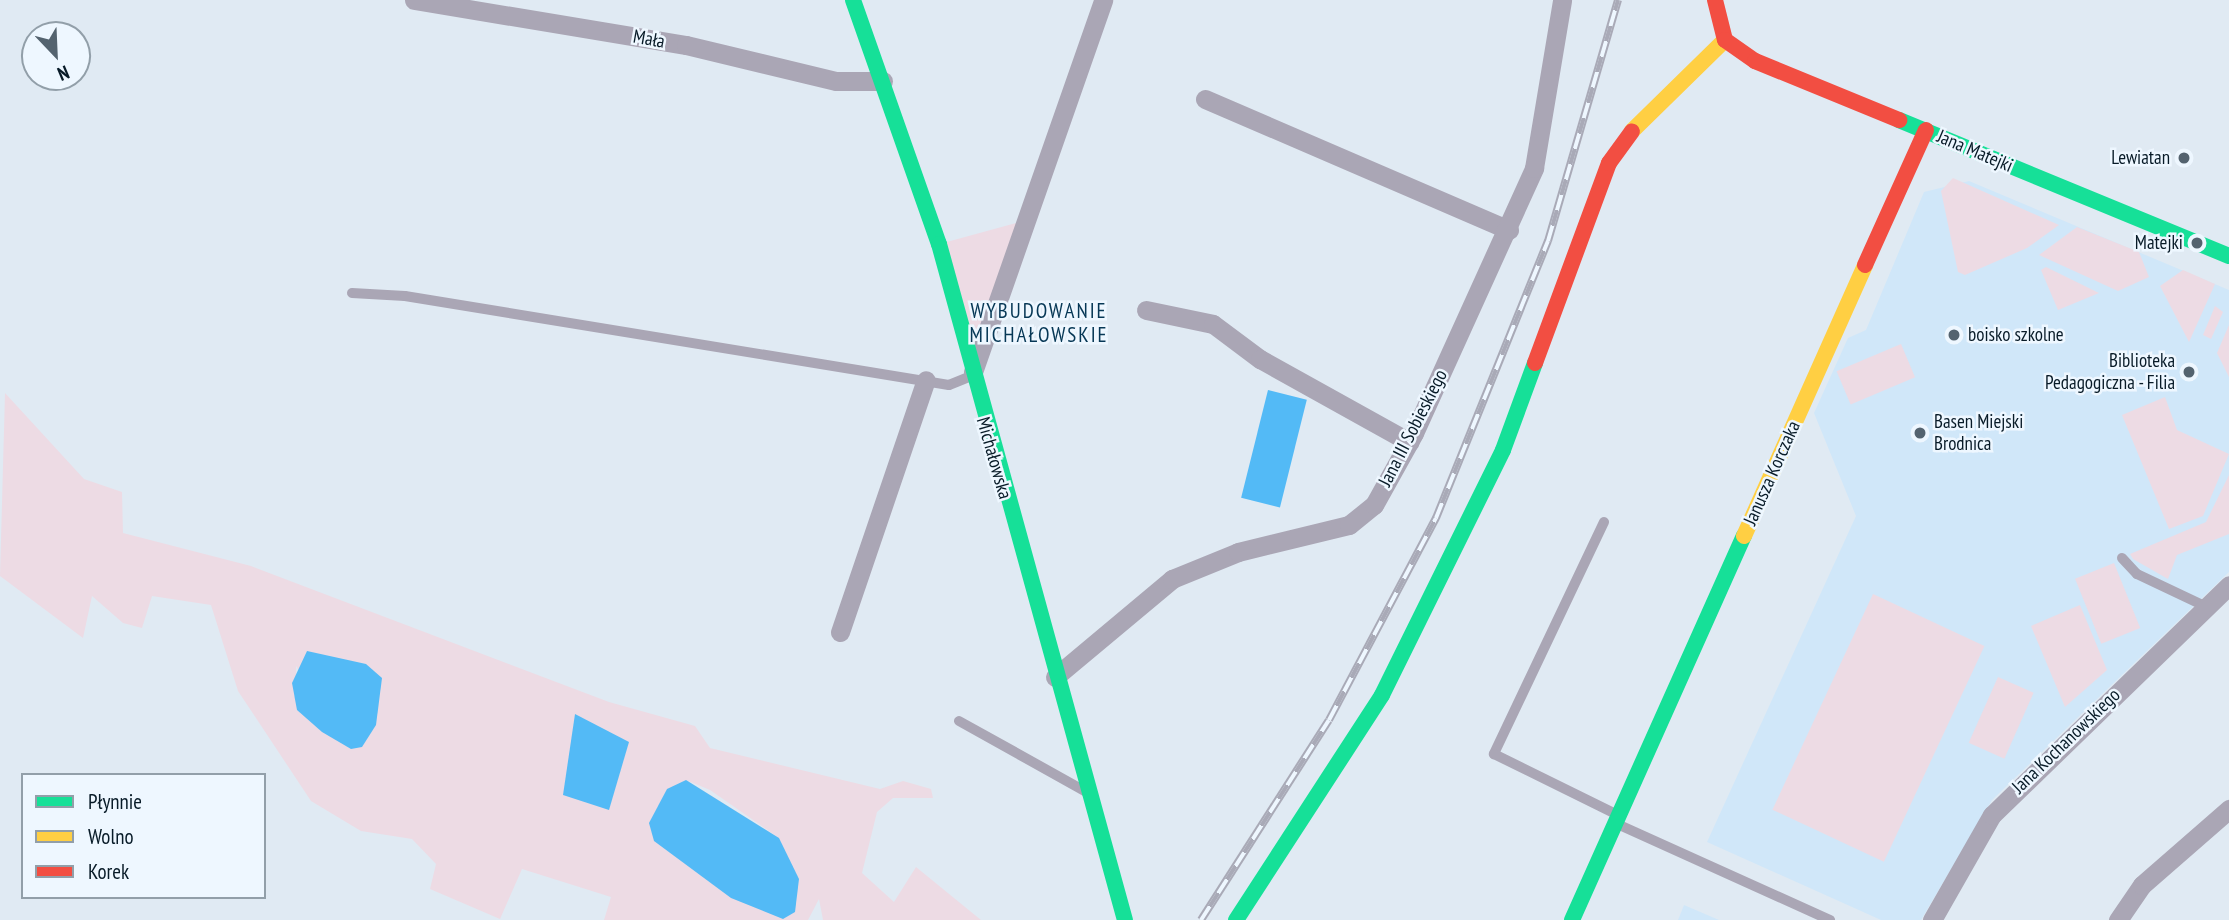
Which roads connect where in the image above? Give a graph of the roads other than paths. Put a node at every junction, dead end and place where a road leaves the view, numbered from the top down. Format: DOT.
graph roads {
  1 [pos="414,0"];
  2 [pos="853,0"];
  3 [pos="1103,0"];
  4 [pos="1562,0"];
  5 [pos="1715,0"];
  6 [pos="1725,40"];
  7 [pos="883,81"];
  8 [pos="1205,99"];
  9 [pos="1926,130"];
  10 [pos="1509,230"];
  11 [pos="2229,256"];
  12 [pos="352,293"];
  13 [pos="1146,310"];
  14 [pos="971,376"];
  15 [pos="926,380"];
  16 [pos="1409,442"];
  17 [pos="1604,522"];
  18 [pos="2122,558"];
  19 [pos="2229,585"];
  20 [pos="2209,608"];
  21 [pos="840,632"];
  22 [pos="1055,677"];
  23 [pos="959,721"];
  24 [pos="1088,793"];
  25 [pos="2229,809"];
  26 [pos="1617,819"];
  27 [pos="1125,920"];
  28 [pos="1236,920"];
  29 [pos="1572,920"];
  30 [pos="1830,920"];
  31 [pos="1932,920"];
  32 [pos="2118,920"];
  1 -- 7 [label="street, Mała"];
  2 -- 7 [label="street, Michałowska"];
  3 -- 14 [label="street"];
  4 -- 10 [label="street, Jana III Sobieskiego"];
  5 -- 6 [label="street"];
  6 -- 9 [label="street, Jana Matejki"];
  6 -- 28 [label="street"];
  7 -- 14 [label="street, Michałowska"];
  8 -- 10 [label="street"];
  9 -- 11 [label="street, Jana Matejki"];
  9 -- 26 [label="street, Janusza Korczaka"];
  10 -- 16 [label="street, Jana III Sobieskiego"];
  12 -- 15 [label="lane"];
  13 -- 16 [label="street"];
  14 -- 15 [label="lane"];
  14 -- 22 [label="street, Michałowska"];
  15 -- 21 [label="street"];
  16 -- 22 [label="street, Jana III Sobieskiego"];
  17 -- 26 [label="lane"];
  18 -- 20 [label="lane"];
  19 -- 20 [label="street, Jana Kochanowskiego"];
  20 -- 31 [label="street, Jana Kochanowskiego"];
  22 -- 24 [label="street, Michałowska"];
  23 -- 24 [label="lane"];
  24 -- 27 [label="street, Michałowska"];
  25 -- 32 [label="street"];
  26 -- 29 [label="street, Janusza Korczaka"];
  26 -- 30 [label="lane"];
}
